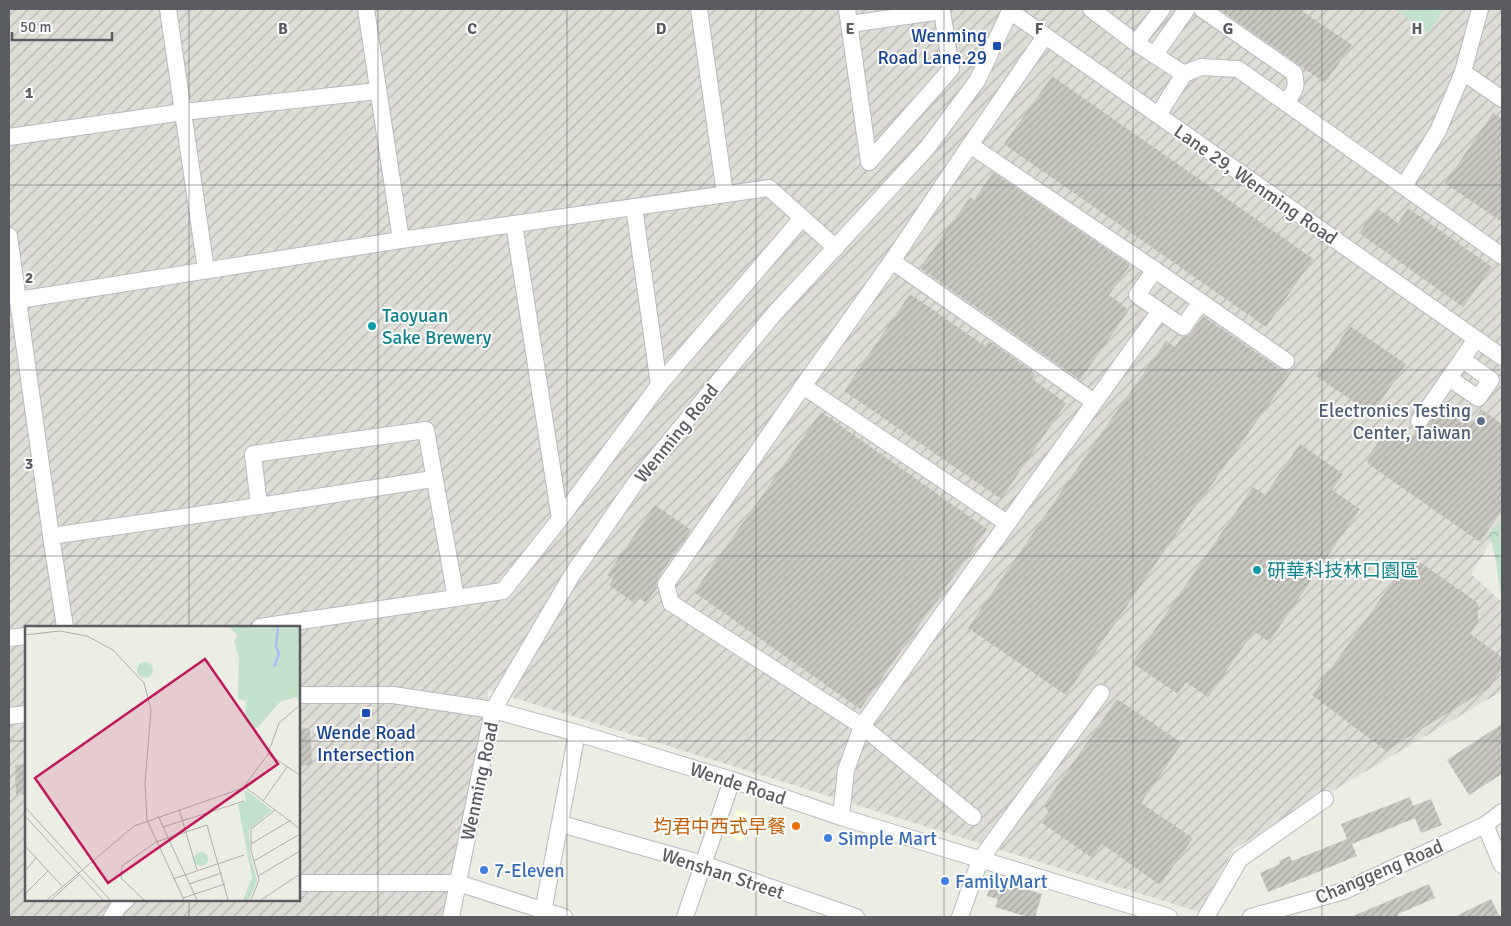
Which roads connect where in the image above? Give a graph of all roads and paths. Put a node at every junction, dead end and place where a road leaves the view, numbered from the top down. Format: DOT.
graph roads {
  1 [pos="168,9"];
  2 [pos="366,9"];
  3 [pos="699,9"];
  4 [pos="1091,9"];
  5 [pos="1162,9"];
  6 [pos="1187,9"];
  7 [pos="1202,9"];
  8 [pos="1480,9"];
  9 [pos="948,10"];
  10 [pos="1011,10"];
  11 [pos="848,16"];
  12 [pos="1045,36"];
  13 [pos="1136,43"];
  14 [pos="1155,54"];
  15 [pos="1463,72"];
  16 [pos="1184,74"];
  17 [pos="378,91"];
  18 [pos="1502,99"];
  19 [pos="1286,103"];
  20 [pos="183,112"];
  21 [pos="1158,115"];
  22 [pos="9,138"];
  23 [pos="970,145"];
  24 [pos="1404,186"];
  25 [pos="725,194"];
  26 [pos="634,207"];
  27 [pos="802,218"];
  28 [pos="514,224"];
  29 [pos="9,236"];
  30 [pos="401,240"];
  31 [pos="836,248"];
  32 [pos="1502,256"];
  33 [pos="892,261"];
  34 [pos="206,270"];
  35 [pos="1155,270"];
  36 [pos="12,281"];
  37 [pos="1201,302"];
  38 [pos="15,307"];
  39 [pos="1160,310"];
  40 [pos="1476,339"];
  41 [pos="1502,357"];
  42 [pos="1462,359"];
  43 [pos="1286,361"];
  44 [pos="1449,378"];
  45 [pos="1497,384"];
  46 [pos="659,385"];
  47 [pos="803,386"];
  48 [pos="1094,402"];
  49 [pos="1419,421"];
  50 [pos="433,479"];
  51 [pos="259,506"];
  52 [pos="560,519"];
  53 [pos="1007,523"];
  54 [pos="50,536"];
  55 [pos="456,598"];
  56 [pos="65,626"];
  57 [pos="267,626"];
  58 [pos="25,636"];
  59 [pos="9,638"];
  60 [pos="1101,693"];
  61 [pos="300,695"];
  62 [pos="493,710"];
  63 [pos="25,714"];
  64 [pos="9,716"];
  65 [pos="862,726"];
  66 [pos="577,733"];
  67 [pos="732,780"];
  68 [pos="1325,799"];
  69 [pos="841,817"];
  70 [pos="973,817"];
  71 [pos="1497,820"];
  72 [pos="561,824"];
  73 [pos="980,860"];
  74 [pos="703,864"];
  75 [pos="1502,865"];
  76 [pos="300,883"];
  77 [pos="458,883"];
  78 [pos="125,901"];
  79 [pos="1288,913"];
  80 [pos="543,914"];
  81 [pos="112,917"];
  82 [pos="451,917"];
  83 [pos="564,917"];
  84 [pos="685,917"];
  85 [pos="856,917"];
  86 [pos="960,917"];
  87 [pos="1169,917"];
  88 [pos="1206,917"];
  89 [pos="1251,917"];
  1 -- 20 [label="street"];
  2 -- 17 [label="street"];
  3 -- 25 [label="street"];
  4 -- 13 [label="street"];
  5 -- 13 [label="street"];
  6 -- 14 [label="street"];
  7 -- 19 [label="street"];
  8 -- 15 [label="street"];
  9 -- 11 [label="street"];
  9 -- 11 [label="street"];
  10 -- 12 [label="street, Lane 29, Wenming Road"];
  10 -- 31 [label="street, Wenming Road"];
  12 -- 21 [label="street, Lane 29, Wenming Road"];
  12 -- 23 [label="street"];
  13 -- 14 [label="street"];
  14 -- 16 [label="street"];
  15 -- 18 [label="street"];
  15 -- 24 [label="street"];
  16 -- 19 [label="street"];
  16 -- 21 [label="street"];
  17 -- 20 [label="street"];
  17 -- 30 [label="street"];
  19 -- 24 [label="street"];
  20 -- 22 [label="street"];
  20 -- 34 [label="street"];
  21 -- 40 [label="street, Lane 29, Wenming Road"];
  23 -- 33 [label="street"];
  23 -- 35 [label="street"];
  24 -- 32 [label="street"];
  25 -- 26 [label="street"];
  25 -- 27 [label="street"];
  26 -- 28 [label="street"];
  26 -- 46 [label="street"];
  27 -- 31 [label="street"];
  27 -- 46 [label="street"];
  28 -- 30 [label="street"];
  28 -- 52 [label="street"];
  29 -- 36 [label="street"];
  30 -- 34 [label="street"];
  31 -- 62 [label="street, Wenming Road"];
  33 -- 47 [label="street"];
  33 -- 48 [label="street"];
  34 -- 38 [label="street"];
  35 -- 37 [label="street"];
  35 -- 39 [label="street"];
  36 -- 38 [label="street"];
  37 -- 39 [label="street"];
  37 -- 43 [label="street"];
  38 -- 54 [label="street"];
  39 -- 48 [label="street"];
  40 -- 41 [label="street, Lane 29, Wenming Road"];
  40 -- 42 [label="street"];
  42 -- 44 [label="street"];
  42 -- 45 [label="street"];
  44 -- 45 [label="street"];
  44 -- 49 [label="street"];
  46 -- 52 [label="street"];
  47 -- 53 [label="street"];
  47 -- 65 [label="street"];
  48 -- 53 [label="street"];
  50 -- 51 [label="street"];
  50 -- 51 [label="street"];
  50 -- 55 [label="street"];
  51 -- 54 [label="street"];
  52 -- 55 [label="street"];
  53 -- 65 [label="street"];
  54 -- 56 [label="street"];
  55 -- 57 [label="street"];
  58 -- 59 [label="street"];
  60 -- 73 [label="street"];
  61 -- 62 [label="street, Wende Road"];
  62 -- 66 [label="street, Wende Road"];
  62 -- 77 [label="street, Wenming Road"];
  63 -- 64 [label="street"];
  65 -- 69 [label="street"];
  65 -- 70 [label="street"];
  66 -- 67 [label="street, Wende Road"];
  66 -- 72 [label="street"];
  67 -- 69 [label="street, Wende Road"];
  67 -- 74 [label="street"];
  68 -- 88 [label="street"];
  69 -- 73 [label="street, Wende Road"];
  71 -- 75 [label="street"];
  71 -- 79 [label="street, Changgeng Road"];
  72 -- 74 [label="street, Wenshan Street"];
  72 -- 80 [label="street"];
  73 -- 86 [label="street"];
  73 -- 87 [label="street, Wende Road"];
  74 -- 84 [label="street"];
  74 -- 85 [label="street, Wenshan Street"];
  76 -- 77 [label="street"];
  77 -- 80 [label="street"];
  77 -- 82 [label="street, Wenming Road"];
  78 -- 81 [label="street"];
  79 -- 89 [label="street, Changgeng Road"];
  80 -- 83 [label="street"];
}
